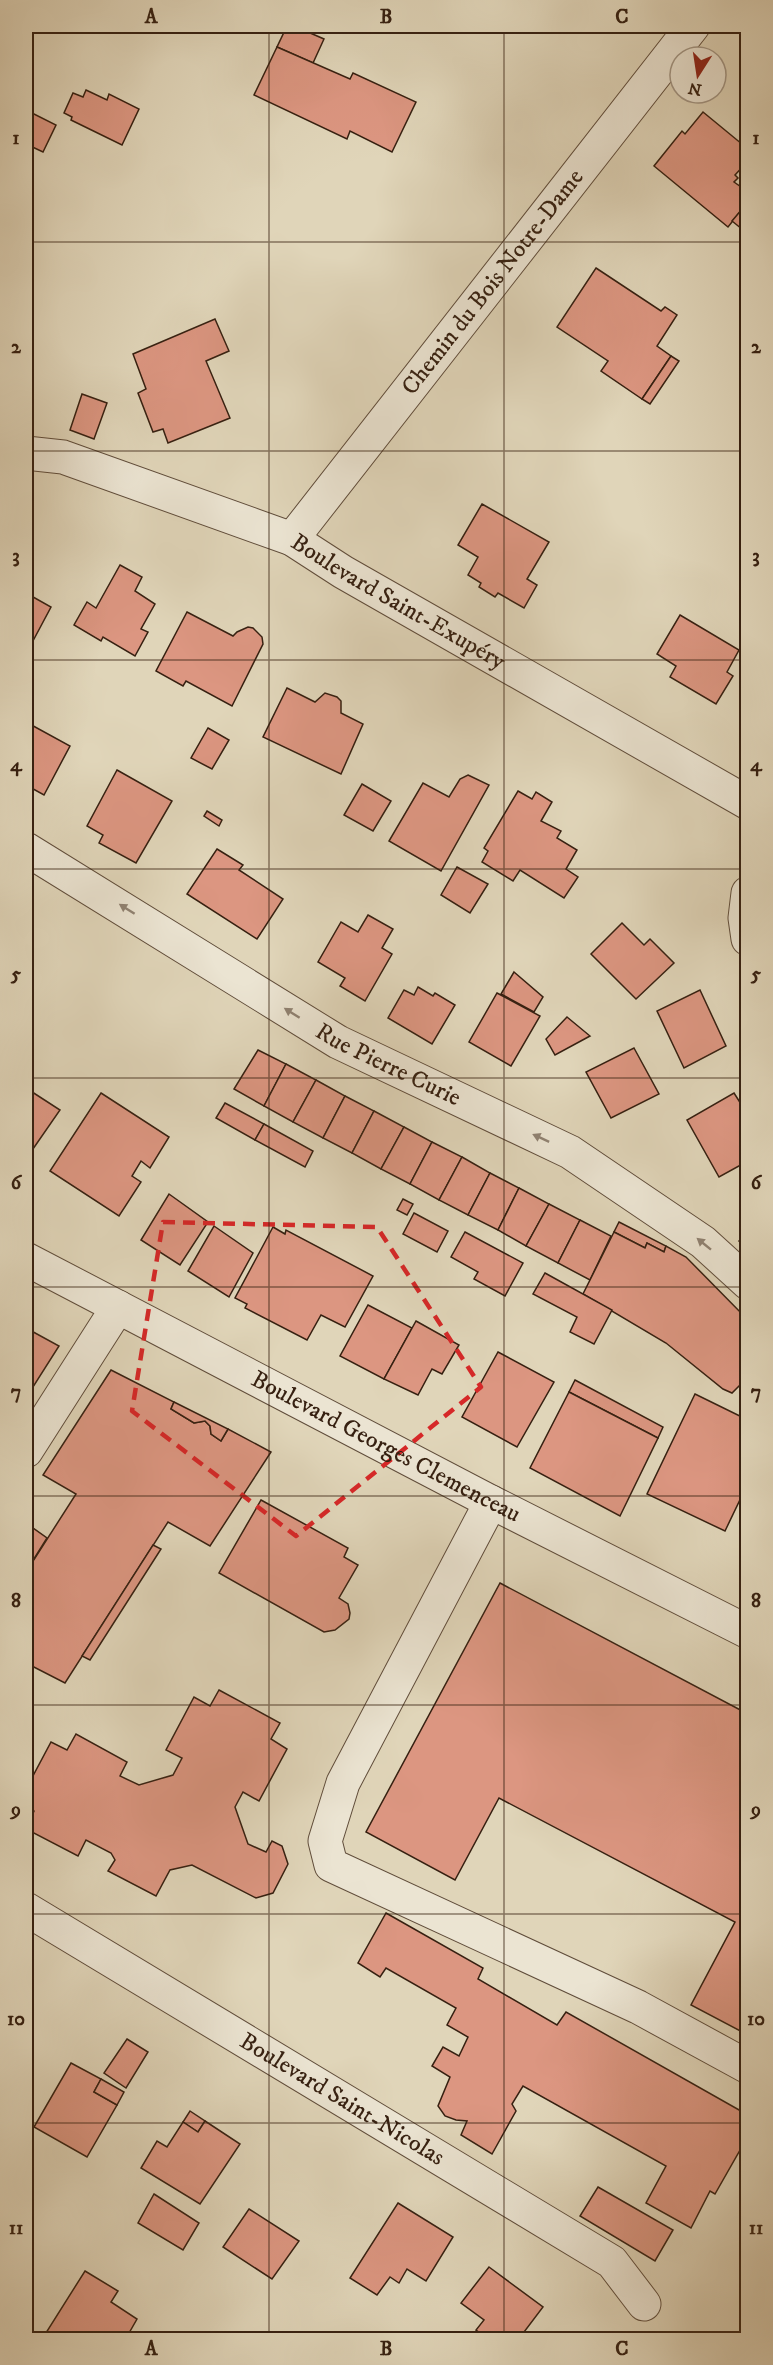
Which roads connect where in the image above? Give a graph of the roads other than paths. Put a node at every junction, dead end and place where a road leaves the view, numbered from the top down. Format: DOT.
graph roads {
  1 [pos="693,26"];
  2 [pos="26,453"];
  3 [pos="292,539"];
  4 [pos="747,803"];
  5 [pos="26,849"];
  6 [pos="747,893"];
  7 [pos="747,939"];
  8 [pos="26,1259"];
  9 [pos="747,1283"];
  10 [pos="118,1307"];
  11 [pos="26,1451"];
  12 [pos="491,1502"];
  13 [pos="747,1632"];
  14 [pos="26,1909"];
  15 [pos="747,2067"];
  16 [pos="644,2304"];
  1 -- 3 [label="street, Chemin du Bois Notre-Dame"];
  2 -- 3 [label="street, Boulevard Saint-Exupéry"];
  3 -- 4 [label="street, Boulevard Saint-Exupéry"];
  9 -- 5 [label="street, Rue Pierre Curie, one-way"];
  6 -- 7 [label="street"];
  8 -- 10 [label="street, Boulevard Georges Clemenceau"];
  10 -- 11 [label="street"];
  10 -- 12 [label="street, Boulevard Georges Clemenceau"];
  12 -- 13 [label="street, Boulevard Georges Clemenceau"];
  12 -- 15 [label="street"];
  14 -- 16 [label="street, Boulevard Saint-Nicolas"];
}
